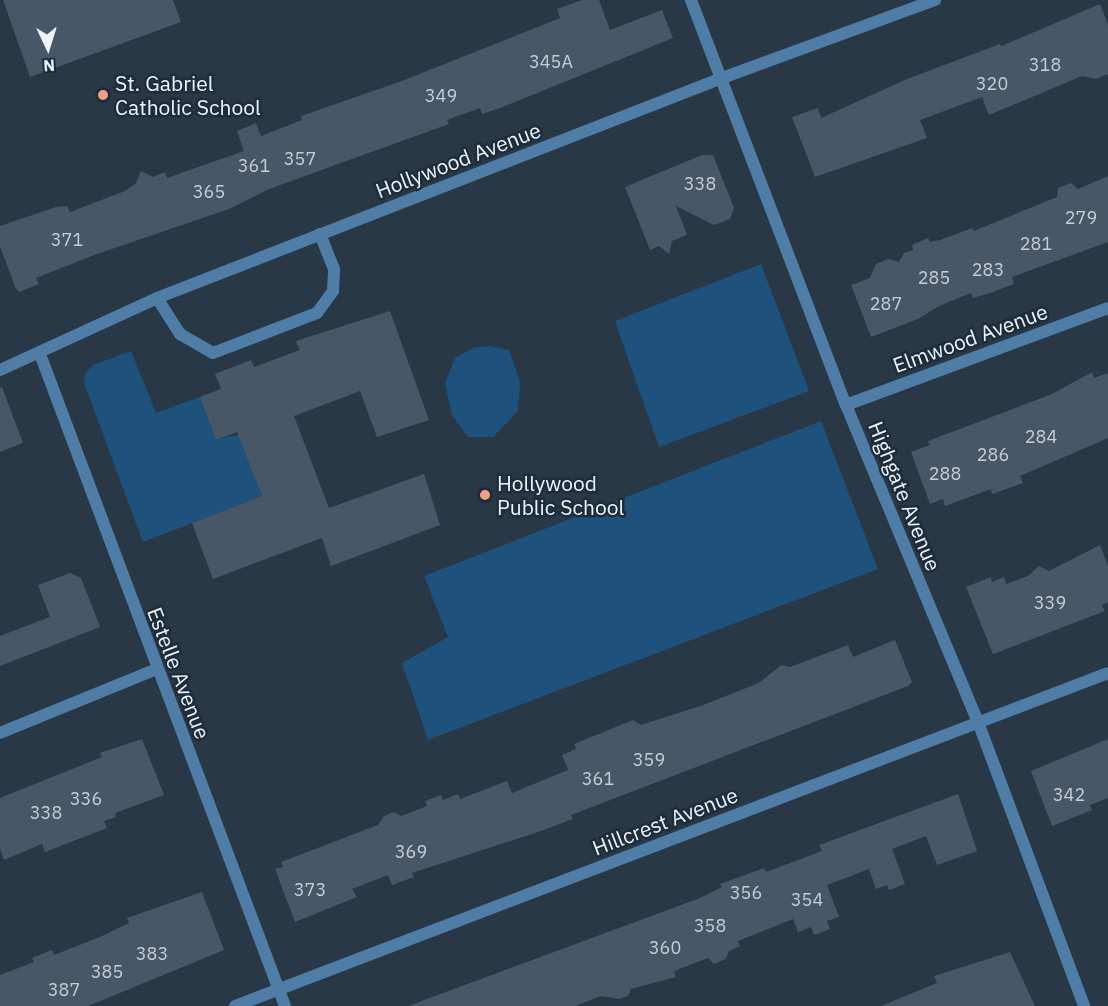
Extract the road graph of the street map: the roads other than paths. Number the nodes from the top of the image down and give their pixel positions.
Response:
1 (691, 0) edge
2 (935, 0) edge
3 (722, 78) junction
4 (320, 234) junction
5 (157, 298) junction
6 (1108, 308) edge
7 (40, 354) junction
8 (0, 370) edge
9 (846, 405) junction
10 (157, 669) junction
11 (1108, 673) edge
12 (978, 723) junction
13 (0, 733) edge
14 (279, 989) junction
15 (235, 1006) edge
16 (285, 1006) edge
17 (1084, 1006) edge

1 - 3 street, Highgate Avenue
2 - 3 street, Hollywood Avenue
3 - 4 street, Hollywood Avenue
3 - 9 street, Highgate Avenue
4 - 5 street, Hollywood Avenue
4 - 5 street
5 - 7 street, Hollywood Avenue
6 - 9 street, Elmwood Avenue
7 - 8 street, Hollywood Avenue
7 - 10 street, Estelle Avenue
9 - 12 street, Highgate Avenue
10 - 13 street
10 - 14 street, Estelle Avenue
11 - 12 street, Hillcrest Avenue
12 - 14 street, Hillcrest Avenue
12 - 17 street, Highgate Avenue
14 - 15 street, Hillcrest Avenue
14 - 16 street, Estelle Avenue

